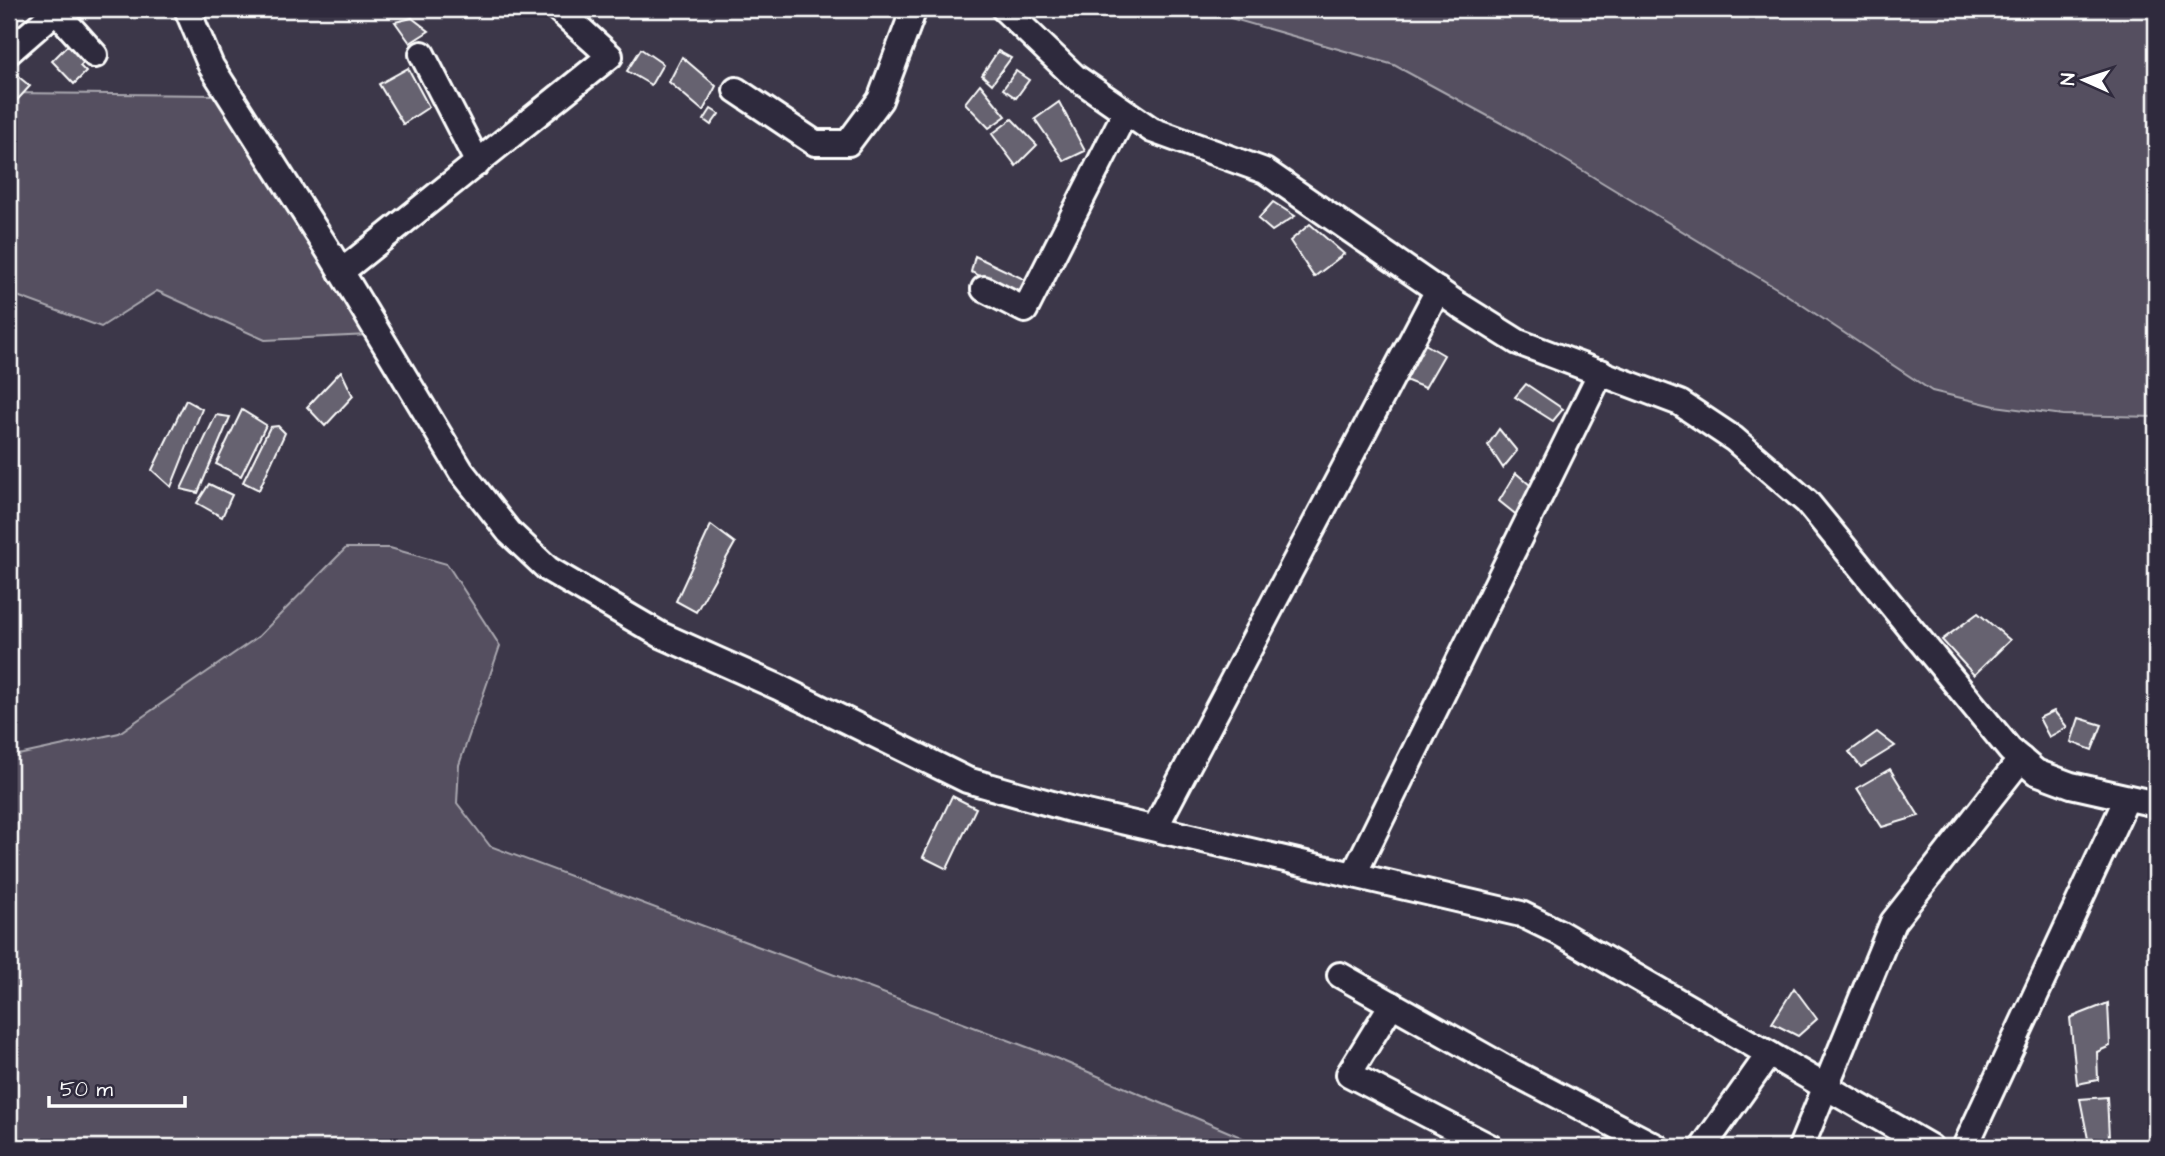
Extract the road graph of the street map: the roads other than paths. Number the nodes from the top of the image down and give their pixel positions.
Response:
1 (187, 9) edge
2 (558, 9) edge
3 (914, 9) edge
4 (1004, 9) edge
5 (55, 10) edge
6 (9, 52) edge
7 (422, 54) dead end
8 (95, 55) dead end
9 (736, 90) dead end
10 (1125, 113) junction
11 (478, 163) junction
12 (341, 272) junction
13 (984, 289) dead end
14 (1438, 290) junction
15 (1601, 372) junction
16 (2021, 759) junction
17 (2127, 798) junction
18 (2156, 804) edge
19 (1154, 828) junction
20 (1354, 874) junction
21 (1340, 975) dead end
22 (1392, 1004) junction
23 (1769, 1054) junction
24 (1825, 1087) junction
25 (1916, 1144) edge
26 (1490, 1147) edge
27 (1657, 1147) edge
28 (1703, 1147) edge
29 (1801, 1147) edge
30 (1965, 1147) edge

1 - 12 street
2 - 11 street
3 - 9 street
4 - 10 street
5 - 6 street
5 - 8 street
7 - 11 street
10 - 13 street
10 - 14 street
11 - 12 street
12 - 19 street
14 - 15 street
14 - 19 street
15 - 16 street
15 - 20 street
16 - 17 street
16 - 24 street
17 - 18 street
17 - 30 street
19 - 20 street
20 - 23 street
21 - 22 street
22 - 26 street
22 - 27 street
23 - 24 street
23 - 28 street
24 - 25 street
24 - 29 street

